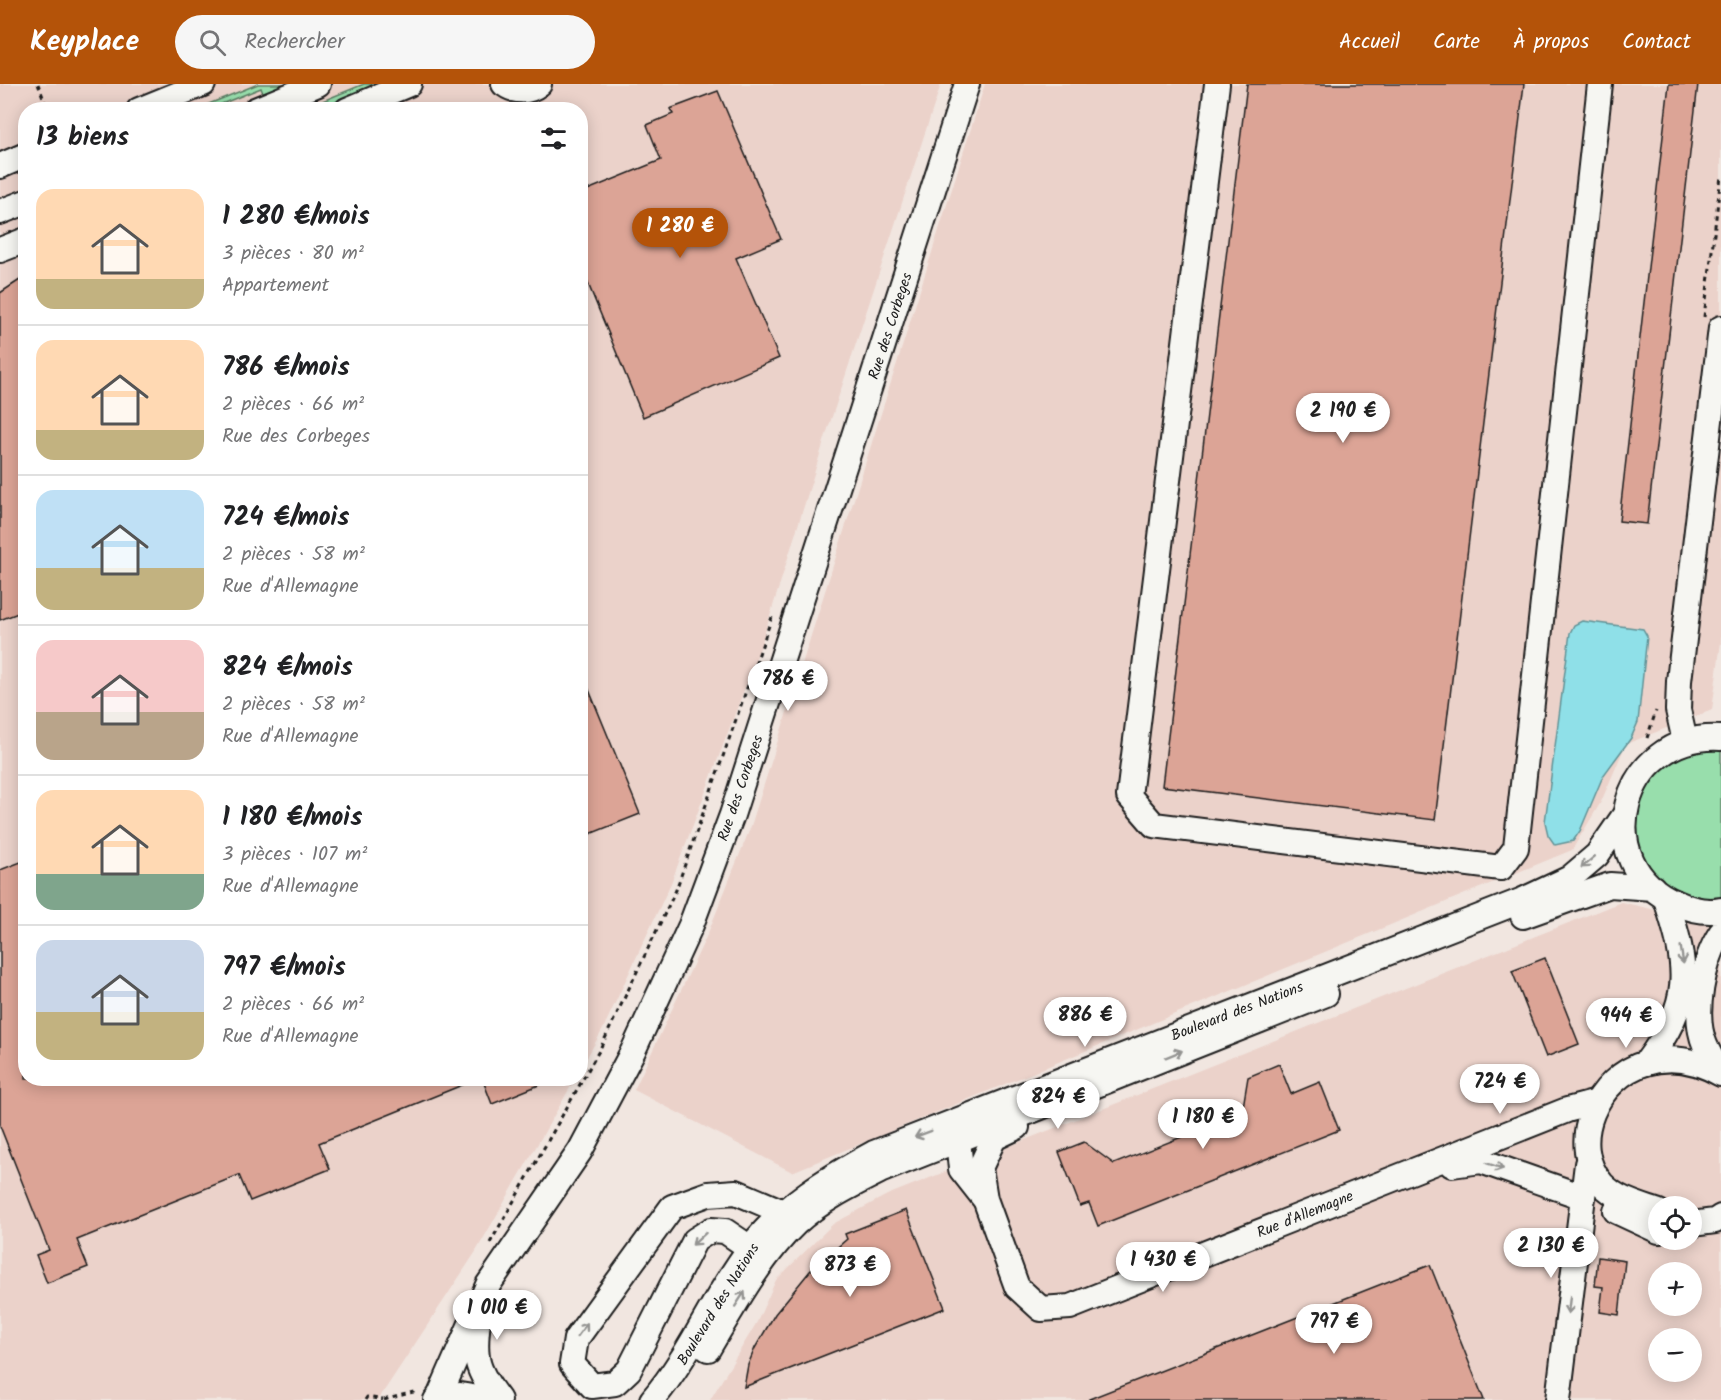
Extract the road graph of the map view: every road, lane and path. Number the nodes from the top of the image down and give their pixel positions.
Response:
1 (38, 84) edge
2 (203, 84) edge
3 (318, 84) edge
4 (409, 84) edge
5 (504, 84) edge
6 (538, 84) edge
7 (968, 84) edge
8 (1217, 84) edge
9 (1600, 84) edge
10 (45, 102) edge
11 (159, 102) edge
12 (274, 102) edge
13 (366, 102) edge
14 (18, 158) edge
15 (0, 166) edge
16 (1721, 176) edge
17 (18, 205) edge
18 (0, 212) edge
19 (18, 243) edge
20 (0, 250) edge
21 (1712, 328) edge
22 (775, 610) dead end
23 (1656, 710) dead end
24 (1721, 738) edge
25 (1685, 741) junction
26 (1644, 745) dead end
27 (1624, 816) junction
28 (1659, 894) junction
29 (1721, 910) edge
30 (1721, 933) edge
31 (1646, 1063) junction
32 (1098, 1065) junction
33 (1137, 1069) junction
34 (588, 1070) edge
35 (1721, 1074) edge
36 (579, 1086) edge
37 (1597, 1102) junction
38 (958, 1140) junction
39 (1587, 1164) junction
40 (1417, 1170) junction
41 (1583, 1197) junction
42 (985, 1199) junction
43 (1648, 1208) edge
44 (783, 1212) junction
45 (1648, 1226) edge
46 (489, 1245) dead end
47 (758, 1253) junction
48 (488, 1285) junction
49 (432, 1396) edge
50 (366, 1400) edge
51 (384, 1400) edge
52 (491, 1400) edge
53 (499, 1400) edge
54 (652, 1400) edge
55 (673, 1400) edge
56 (1558, 1400) edge

1 - 10 path
2 - 11 street
3 - 12 street
4 - 13 street
5 - 6 street
7 - 48 street, Rue des Corbeges
8 - 9 street
14 - 15 street
16 - 21 path
17 - 18 street
19 - 20 street
21 - 25 street
22 - 34 path
23 - 26 path
24 - 25 street
25 - 27 street
27 - 28 street
27 -> 32 street, Boulevard des Nations
28 - 29 street, Boulevard des Nations
28 -> 31 street
33 -> 28 street, Boulevard des Nations
30 - 35 street
31 - 35 street
31 - 37 street
32 - 38 street
32 -> 44 street, Boulevard des Nations
33 - 38 street, Boulevard des Nations
33 - 42 street, Rue d'Allemagne
36 - 46 path
37 - 39 street
37 - 40 street, Rue d'Allemagne
38 - 42 street, Rue d'Allemagne
38 - 47 street, Boulevard des Nations
39 - 41 street
39 - 43 street
39 - 45 street
40 -> 41 street, Rue d'Allemagne
40 - 42 street, Rue d'Allemagne
41 -> 56 street
44 - 47 street, Boulevard des Nations
47 -> 44 street
47 - 54 street, Boulevard des Nations
55 -> 47 street, Boulevard des Nations
48 - 49 street, Rue des Corbeges
48 - 53 street, Rue des Corbeges
49 - 51 path
49 - 52 street
50 - 51 path

